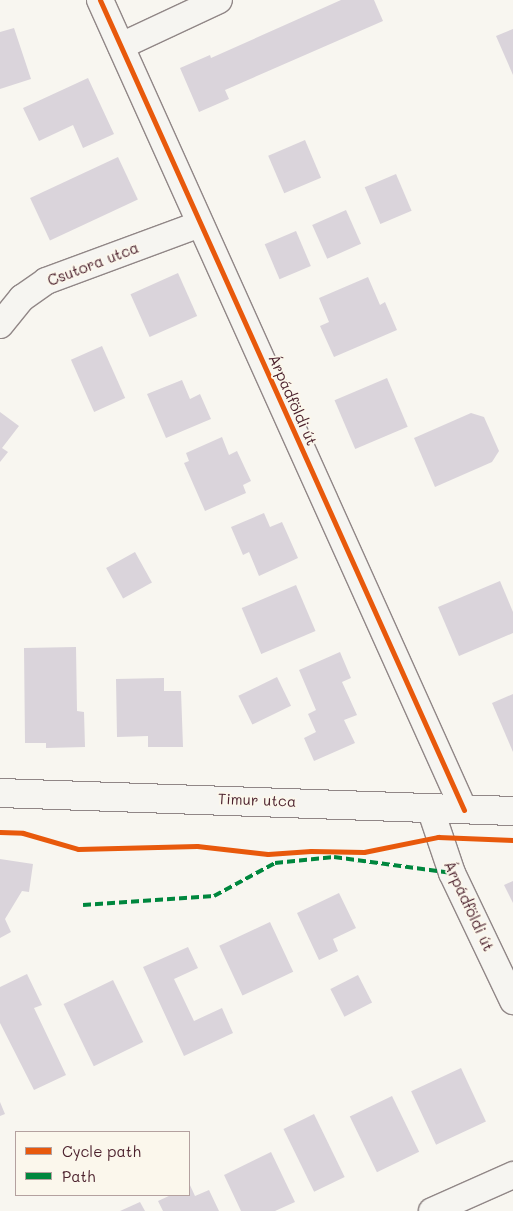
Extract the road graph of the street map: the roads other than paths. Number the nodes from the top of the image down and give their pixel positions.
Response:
1 (100, 0) edge
2 (219, 0) edge
3 (120, 46) junction
4 (200, 224) junction
5 (0, 325) edge
6 (0, 794) edge
7 (430, 808) junction
8 (464, 810) junction
9 (513, 811) edge
10 (513, 1001) edge
11 (513, 1175) edge
12 (432, 1211) edge

1 - 3 street, Árpádföldi út
2 - 3 street
3 - 4 street, Árpádföldi út
4 - 5 street, Csutora utca
4 - 8 street, Árpádföldi út
6 - 7 street, Timur utca
7 - 8 street, Timur utca
7 - 10 street, Árpádföldi út
8 - 9 street, Timur utca
11 - 12 street

